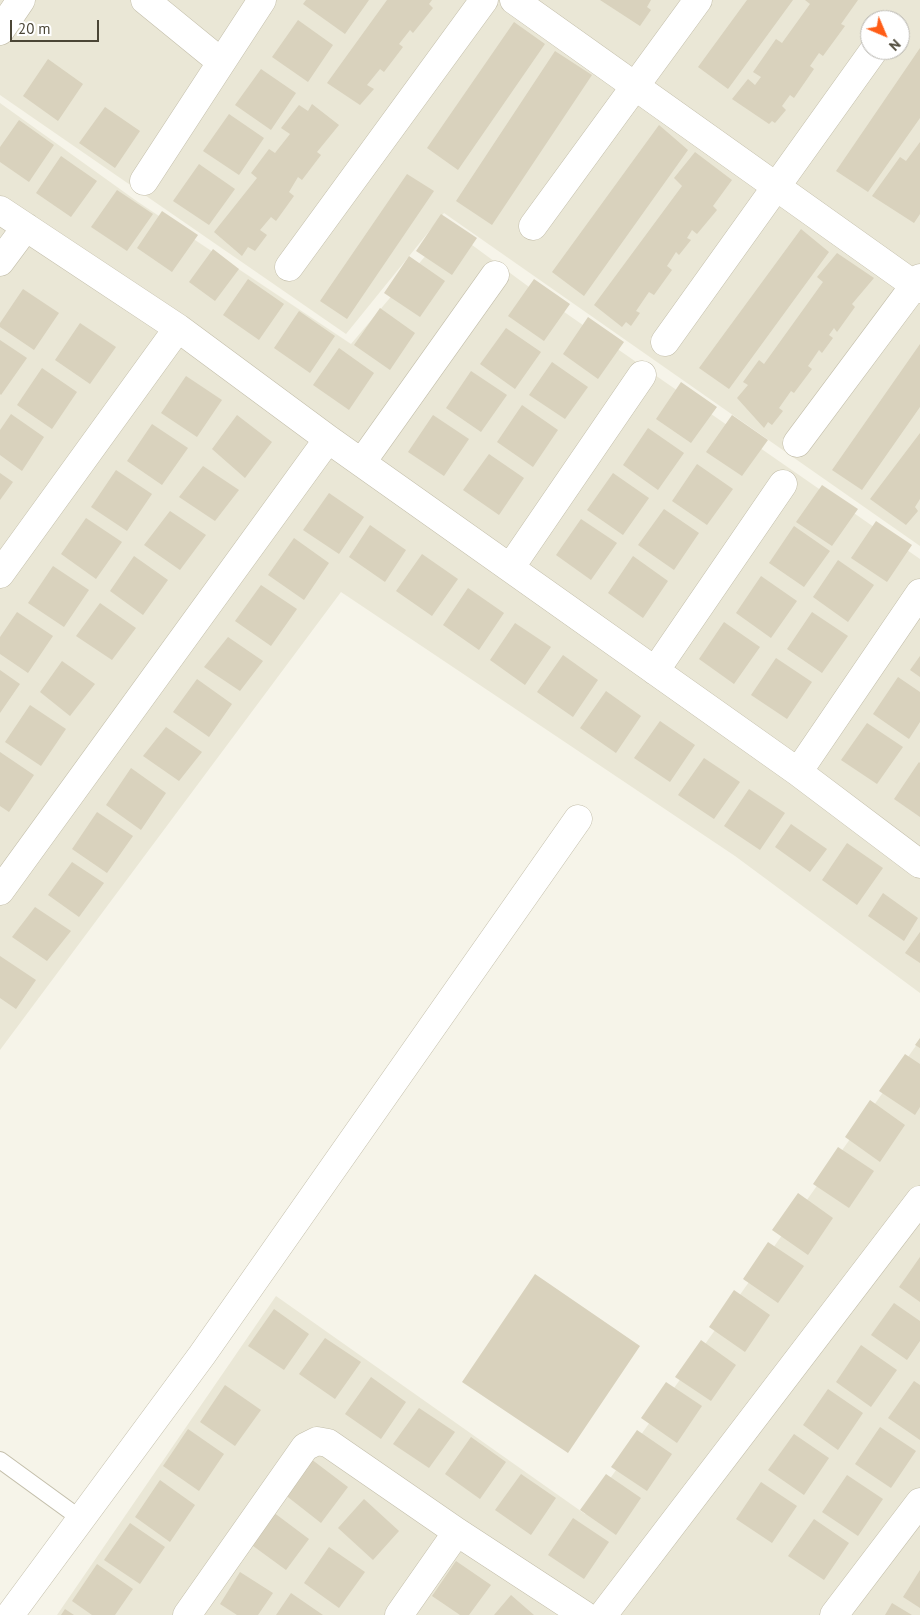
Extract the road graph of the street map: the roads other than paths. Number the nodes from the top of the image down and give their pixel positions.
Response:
1 (21, 0) edge
2 (145, 0) edge
3 (262, 0) edge
4 (484, 0) edge
5 (514, 0) edge
6 (698, 0) edge
7 (0, 31) edge
8 (867, 60) edge
9 (221, 62) junction
10 (635, 87) junction
11 (144, 181) dead end
12 (775, 186) junction
13 (0, 210) edge
14 (534, 226) dead end
15 (26, 227) junction
16 (0, 262) edge
17 (289, 268) dead end
18 (495, 275) dead end
19 (918, 284) edge
20 (178, 328) junction
21 (665, 342) dead end
22 (642, 375) dead end
23 (328, 439) junction
24 (797, 443) dead end
25 (362, 462) junction
26 (783, 484) dead end
27 (510, 568) junction
28 (0, 574) edge
29 (920, 593) edge
30 (654, 671) junction
31 (798, 772) junction
32 (578, 819) dead end
33 (920, 864) edge
34 (0, 891) edge
35 (920, 1200) edge
36 (0, 1460) edge
37 (920, 1502) edge
38 (81, 1519) junction
39 (456, 1532) junction
40 (10, 1615) edge
41 (187, 1615) edge
42 (399, 1615) edge
43 (584, 1615) edge
44 (603, 1615) edge
45 (834, 1615) edge

1 - 7 street
2 - 9 street
3 - 9 street
4 - 17 street
5 - 10 street
6 - 10 street
8 - 12 street
9 - 11 street
10 - 12 street
10 - 14 street
12 - 19 street
12 - 21 street
13 - 15 street
15 - 16 street
15 - 20 street
18 - 25 street
19 - 24 street
20 - 23 street
20 - 28 street
22 - 27 street
23 - 25 street
23 - 34 street
25 - 27 street
26 - 30 street
27 - 30 street
29 - 31 street
30 - 31 street
31 - 33 street
32 - 38 street
35 - 44 street
36 - 38 lane
37 - 45 street
38 - 40 street
39 - 41 street
39 - 42 street
39 - 43 street

